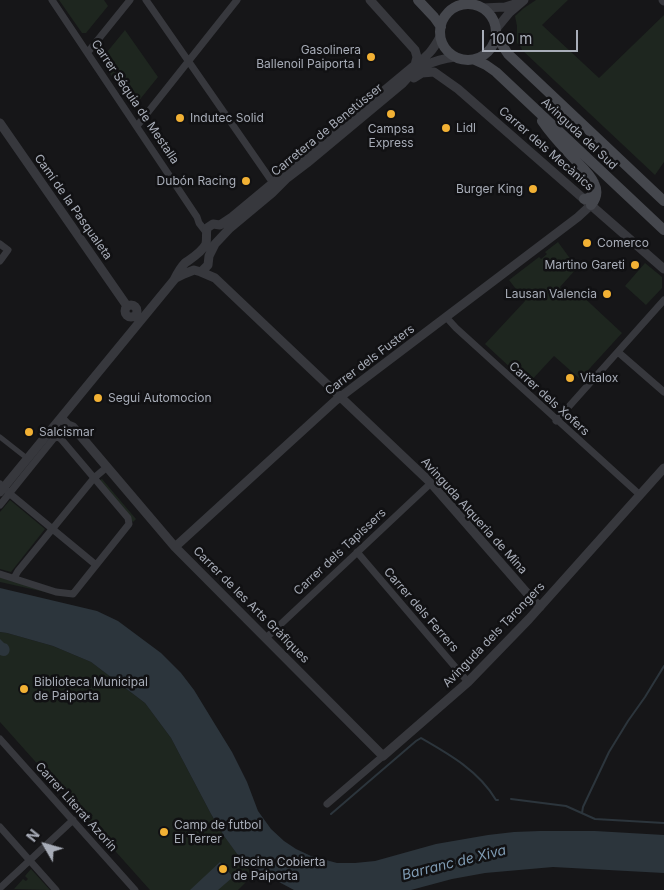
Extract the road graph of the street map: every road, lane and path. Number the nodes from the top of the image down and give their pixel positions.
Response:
1 (52, 0) edge
2 (130, 0) edge
3 (146, 0) edge
4 (237, 0) edge
5 (370, 0) edge
6 (418, 0) edge
7 (450, 0) edge
8 (522, 1) edge
9 (461, 5) junction
10 (483, 8) junction
11 (440, 32) junction
12 (496, 33) junction
13 (88, 52) junction
14 (455, 57) junction
15 (475, 60) junction
16 (188, 61) junction
17 (415, 65) junction
18 (403, 83) junction
19 (534, 108) junction
20 (0, 123) edge
21 (137, 126) junction
22 (272, 183) junction
23 (664, 201) edge
24 (587, 202) junction
25 (198, 218) junction
26 (217, 224) junction
27 (664, 230) edge
28 (206, 232) junction
29 (222, 235) junction
30 (0, 244) edge
31 (192, 260) junction
32 (0, 261) edge
33 (201, 269) junction
34 (664, 270) edge
35 (174, 280) junction
36 (664, 300) edge
37 (138, 317) junction
38 (446, 317) junction
39 (618, 352) junction
40 (664, 392) edge
41 (340, 397) junction
42 (63, 415) junction
43 (556, 421) junction
44 (0, 437) edge
45 (28, 459) junction
46 (107, 467) junction
47 (664, 468) edge
48 (94, 478) junction
49 (431, 483) junction
50 (3, 489) edge
51 (640, 495) junction
52 (0, 505) edge
53 (52, 529) junction
54 (175, 547) junction
55 (357, 552) junction
56 (96, 565) junction
57 (0, 574) edge
58 (14, 578) junction
59 (540, 607) junction
60 (266, 638) junction
61 (468, 682) junction
62 (0, 739) edge
63 (383, 756) junction
64 (327, 804) dead end
65 (73, 820) junction
66 (0, 827) edge
67 (30, 860) junction
68 (0, 888) edge
69 (56, 890) edge
70 (135, 890) edge

1 - 13 street, Carrer Séquia de Mestalla
2 - 13 street
3 - 16 street
4 - 16 street
5 - 17 street
6 - 11 main road
7 - 9 main road
8 - 10 street
8 - 12 street
9 - 10 main road
9 - 11 main road
10 - 12 main road
11 - 14 main road
11 - 17 street, Carretera de Benetússer
12 - 15 main road
12 - 23 main road, Avinguda del Sud
13 - 21 street, Carrer Séquia de Mestalla
14 - 15 main road
14 - 18 street, Carretera de Benetússer
15 - 19 main road, Avinguda del Sud
16 - 21 street
16 - 22 street
17 - 22 street, Carretera de Benetússer
18 - 24 street, Carrer dels Mecànics
18 - 29 street, Carretera de Benetússer
19 - 24 main road
19 - 27 main road, Avinguda del Sud
20 - 37 street, Camí de la Pasqualeta
21 - 25 street, Carrer Séquia de Mestalla
22 - 26 street, Carretera de Benetússer
24 - 34 street, Carrer dels Mecànics
24 - 38 street, Carrer dels Fusters
25 - 26 street
25 - 28 street, Carrer Séquia de Mestalla
26 - 28 street, Carretera de Benetússer
26 - 29 street
28 - 31 street, Carretera de Benetússer
29 - 33 street, Carretera de Benetússer
30 - 32 street
31 - 33 street
31 - 35 street, Carretera de Benetússer
33 - 35 street, Carretera de Benetússer
33 - 41 street, Avinguda Alqueria de Mina
35 - 37 street, Carretera de Benetússer
36 - 39 street
37 - 42 street, Carretera de Benetússer
38 - 41 street, Carrer dels Fusters
38 - 43 street, Carrer dels Xofers
39 - 40 street
39 - 43 street
41 - 49 street, Avinguda Alqueria de Mina
41 - 54 street, Carrer dels Fusters
42 - 45 street, Carretera de Benetússer
42 - 46 street, Carrer de les Arts Gràfiques
43 - 51 street, Carrer dels Xofers
44 - 45 street
45 - 50 street, Carretera de Benetússer
46 - 48 street
46 - 54 street, Carrer de les Arts Gràfiques
47 - 51 street, Avinguda dels Tarongers
48 - 50 street, Carretera de Benetússer
48 - 53 street
48 - 56 street
49 - 55 street, Carrer dels Tapissers
49 - 59 street, Avinguda Alqueria de Mina
50 - 52 street, Carretera de Benetússer
50 - 53 street
51 - 59 street, Avinguda dels Tarongers
53 - 56 street
53 - 58 street
54 - 60 street, Carrer de les Arts Gràfiques
55 - 60 street, Carrer dels Tapissers
55 - 61 street, Carrer dels Ferrers
56 - 58 street
57 - 58 street
59 - 61 street, Avinguda dels Tarongers
60 - 63 street, Carrer de les Arts Gràfiques
61 - 63 street, Avinguda dels Tarongers
62 - 65 street, Carrer Literat Azorín
63 - 64 street, Avinguda dels Tarongers
65 - 67 street
65 - 70 street, Carrer Literat Azorín
66 - 67 street
67 - 68 street
67 - 69 street

